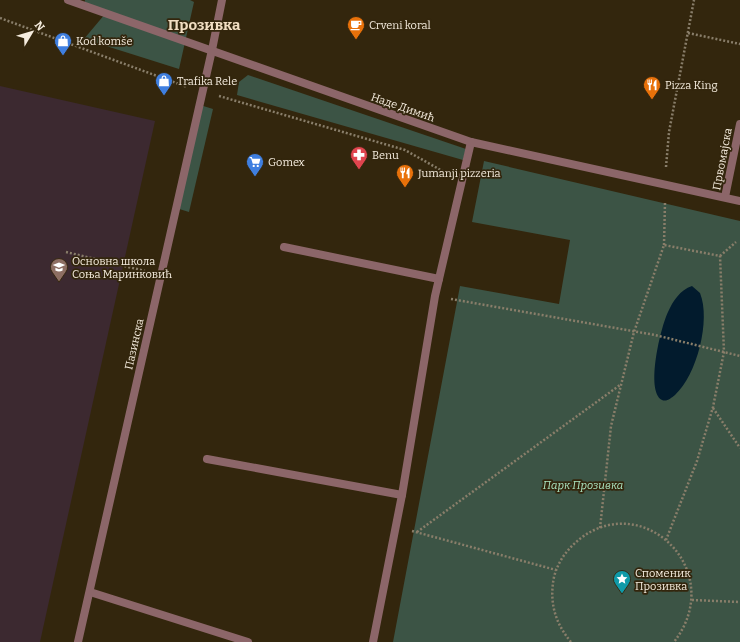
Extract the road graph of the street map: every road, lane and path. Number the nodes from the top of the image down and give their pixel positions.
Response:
1 (68, 0) edge
2 (222, 0) edge
3 (694, 0) edge
4 (84, 3) edge
5 (0, 18) edge
6 (688, 33) junction
7 (740, 44) edge
8 (212, 50) junction
9 (203, 91) junction
10 (740, 124) edge
11 (471, 142) junction
12 (462, 182) junction
13 (665, 185) junction
14 (725, 198) junction
15 (740, 201) edge
16 (736, 242) dead end
17 (664, 245) junction
18 (284, 247) dead end
19 (66, 252) dead end
20 (720, 256) junction
21 (161, 274) junction
22 (439, 279) junction
23 (435, 296) junction
24 (634, 332) junction
25 (724, 352) junction
26 (740, 356) edge
27 (621, 384) junction
28 (713, 407) junction
29 (740, 448) edge
30 (206, 459) dead end
31 (402, 495) junction
32 (397, 527) junction
33 (600, 528) junction
34 (417, 532) junction
35 (666, 540) junction
36 (556, 570) junction
37 (90, 592) junction
38 (692, 600) junction
39 (740, 602) edge
40 (78, 642) edge
41 (248, 642) edge
42 (373, 642) edge
43 (571, 642) edge
44 (674, 642) edge

1 - 4 street, Наде Димић
2 - 8 street, Пазинска
3 - 6 path
4 - 8 street, Наде Димић
5 - 9 path
6 - 7 path
6 - 13 path
8 - 9 street, Пазинска
8 - 11 street, Наде Димић
9 - 12 path
9 - 21 street, Пазинска
10 - 14 street, Првомајска
11 - 12 street
11 - 13 street, Наде Димић
12 - 22 street
13 - 14 street, Наде Димић
13 - 17 path
14 - 15 street, Наде Димић
16 - 20 path
17 - 20 path
17 - 24 path
18 - 22 street
19 - 21 path
20 - 25 path
21 - 37 street, Пазинска
22 - 23 street
23 - 24 path
23 - 31 street
24 - 25 path
24 - 27 path
25 - 26 path
25 - 28 path
27 - 33 path
27 - 34 path
28 - 29 path
28 - 35 path
30 - 31 street
31 - 32 street
32 - 34 path
32 - 42 street
33 - 35 path
33 - 36 path
34 - 36 path
35 - 38 path
36 - 43 path
37 - 40 street, Пазинска
37 - 41 street
38 - 39 path
38 - 44 path

